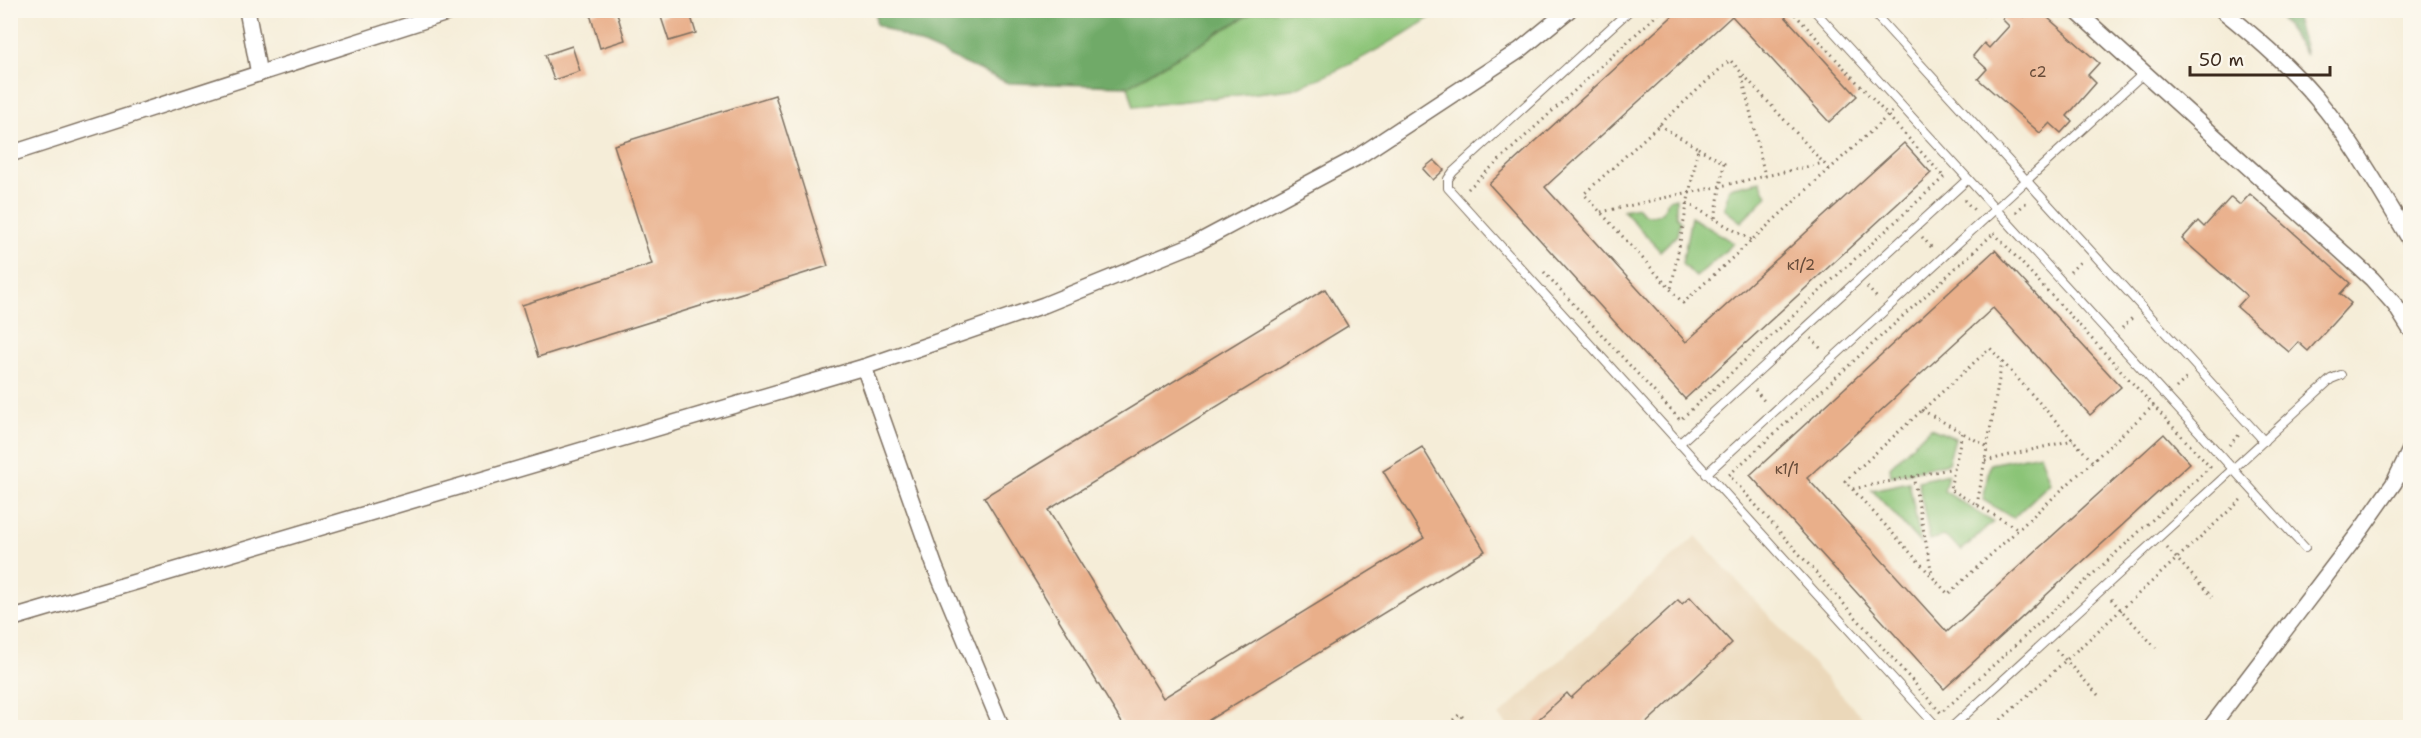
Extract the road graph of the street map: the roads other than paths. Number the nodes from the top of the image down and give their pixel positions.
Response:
1 (247, 10) edge
2 (456, 10) edge
3 (1569, 10) edge
4 (1630, 10) edge
5 (1814, 10) edge
6 (1871, 10) edge
7 (2075, 10) edge
8 (2222, 10) edge
9 (2145, 72) junction
10 (259, 74) junction
11 (10, 154) edge
12 (1968, 179) junction
13 (2026, 181) junction
14 (1995, 209) junction
15 (2410, 240) edge
16 (2410, 329) edge
17 (864, 367) junction
18 (2341, 375) dead end
19 (2264, 441) junction
20 (1679, 444) junction
21 (2410, 450) edge
22 (2233, 469) junction
23 (1706, 474) junction
24 (2304, 548) dead end
25 (10, 619) edge
26 (1002, 728) edge
27 (1938, 728) edge
28 (1951, 728) edge
29 (2210, 728) edge

1 - 10 street
2 - 10 street
3 - 17 street
4 - 20 lane
5 - 12 lane
6 - 13 lane
7 - 9 street
8 - 15 street
9 - 13 lane
9 - 16 street
10 - 11 street
12 - 14 lane
12 - 20 lane
13 - 14 lane
13 - 19 lane
14 - 22 lane
14 - 23 lane
17 - 25 street
17 - 26 street
18 - 19 lane
19 - 22 lane
20 - 23 lane
21 - 29 street
22 - 24 lane
22 - 28 lane
23 - 27 lane

